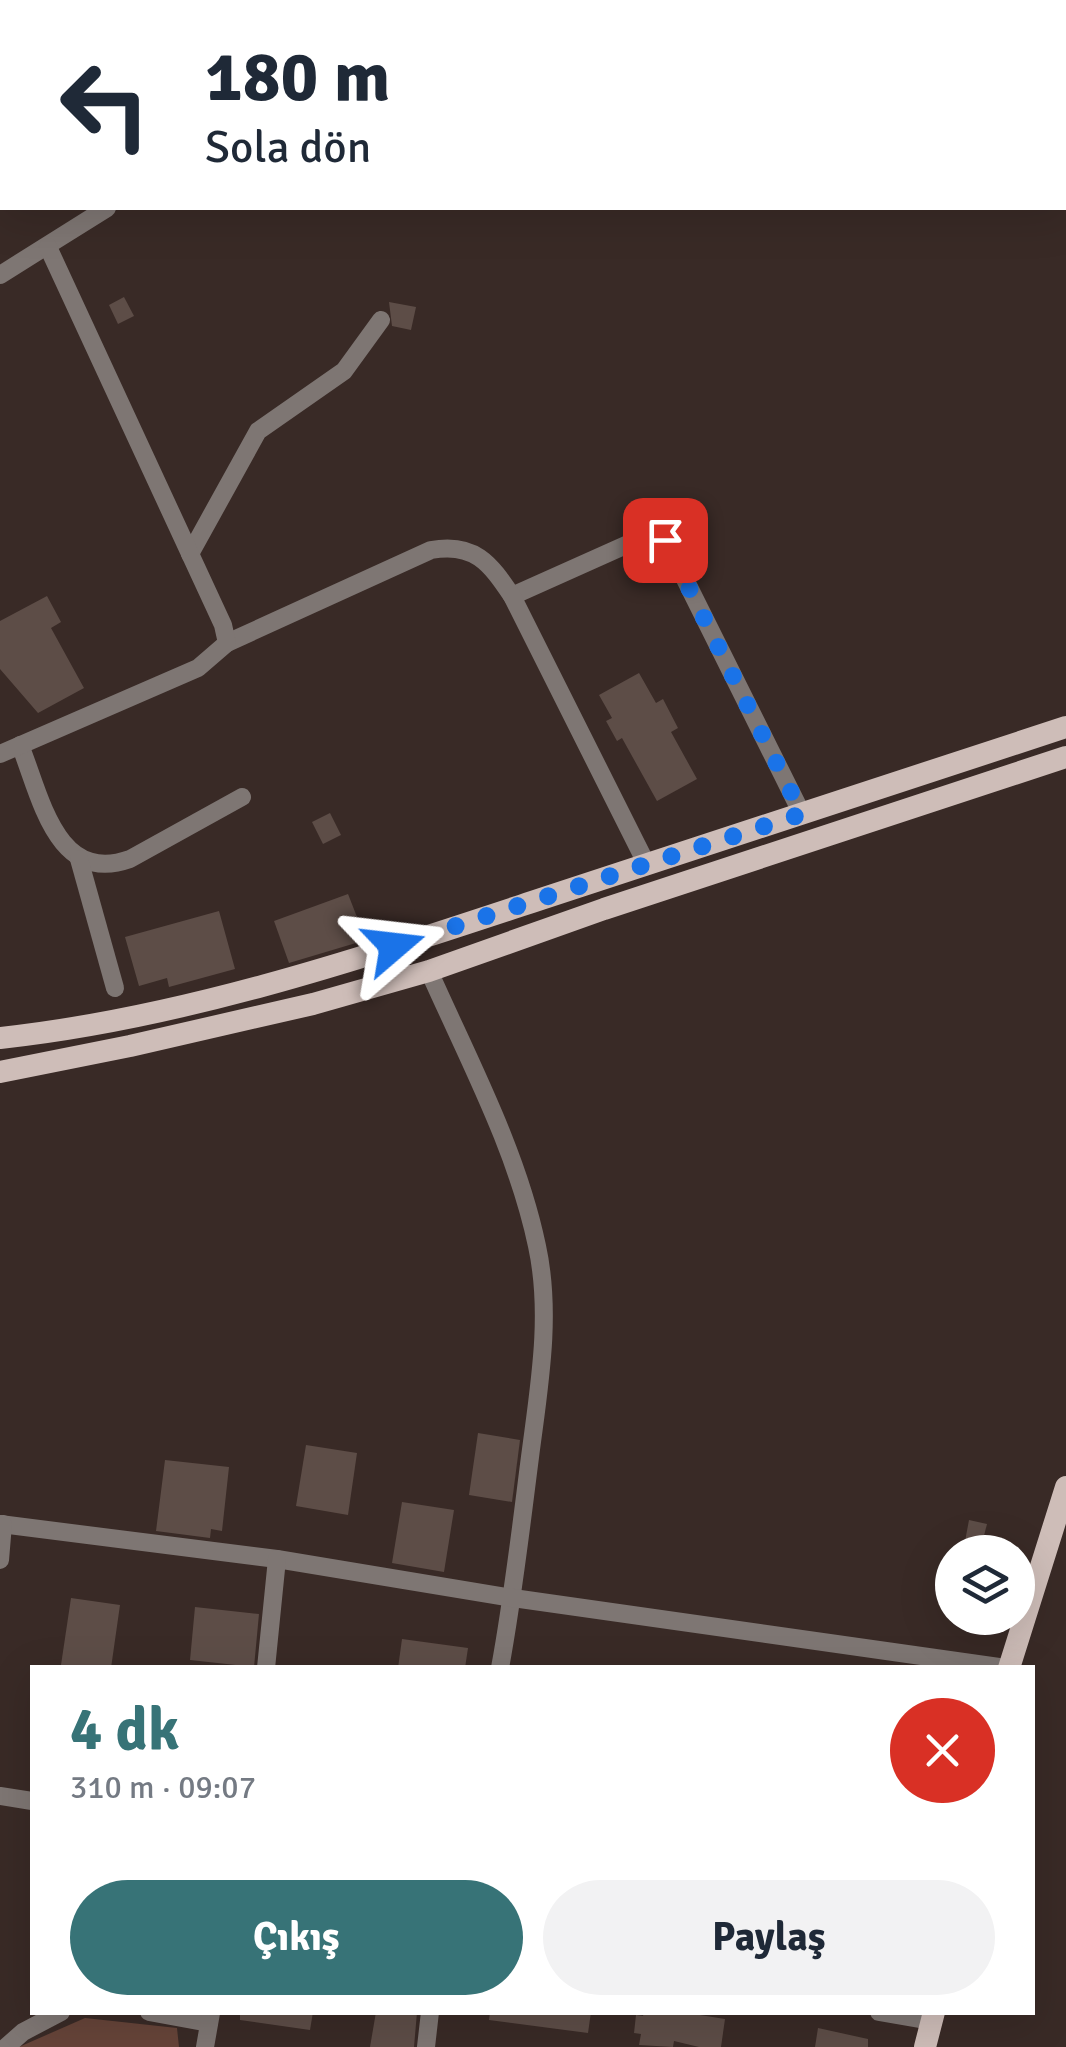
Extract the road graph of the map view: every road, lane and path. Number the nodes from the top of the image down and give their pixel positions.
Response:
1 (104, 210) edge
2 (48, 247) junction
3 (0, 275) edge
4 (381, 320) dead end
5 (190, 554) junction
6 (512, 596) junction
7 (226, 642) junction
8 (1066, 727) edge
9 (20, 745) junction
10 (0, 754) edge
11 (1066, 758) edge
12 (242, 797) dead end
13 (802, 814) junction
14 (78, 859) junction
15 (647, 865) junction
16 (428, 971) junction
17 (115, 988) dead end
18 (0, 1038) edge
19 (0, 1072) edge
20 (1066, 1487) edge
21 (1, 1524) edge
22 (278, 1558) junction
23 (0, 1560) edge
24 (512, 1598) junction
25 (266, 1665) edge
26 (501, 1665) edge
27 (987, 1665) edge
28 (1009, 1665) edge
29 (0, 1796) edge
30 (30, 1800) edge
31 (55, 2015) edge
32 (180, 2015) edge
33 (430, 2015) edge
34 (932, 2017) edge
35 (210, 2018) edge
36 (6, 2047) edge
37 (204, 2047) edge
38 (426, 2047) edge
39 (925, 2047) edge

1 - 2 street
2 - 3 street
2 - 5 street
4 - 5 street
5 - 7 street
6 - 7 street
6 - 13 street
6 - 15 street
7 - 9 street
8 - 13 main road
9 - 10 street
9 - 14 street
11 - 16 main road
12 - 14 street
13 - 15 main road
14 - 17 street
15 - 18 main road
16 - 19 main road
16 - 24 street
20 - 28 main road
21 - 22 street
21 - 23 street
22 - 24 street
22 - 25 street
24 - 26 street
24 - 27 street
29 - 30 street
31 - 36 street
32 - 35 street
33 - 38 street
34 - 39 main road
35 - 37 street

